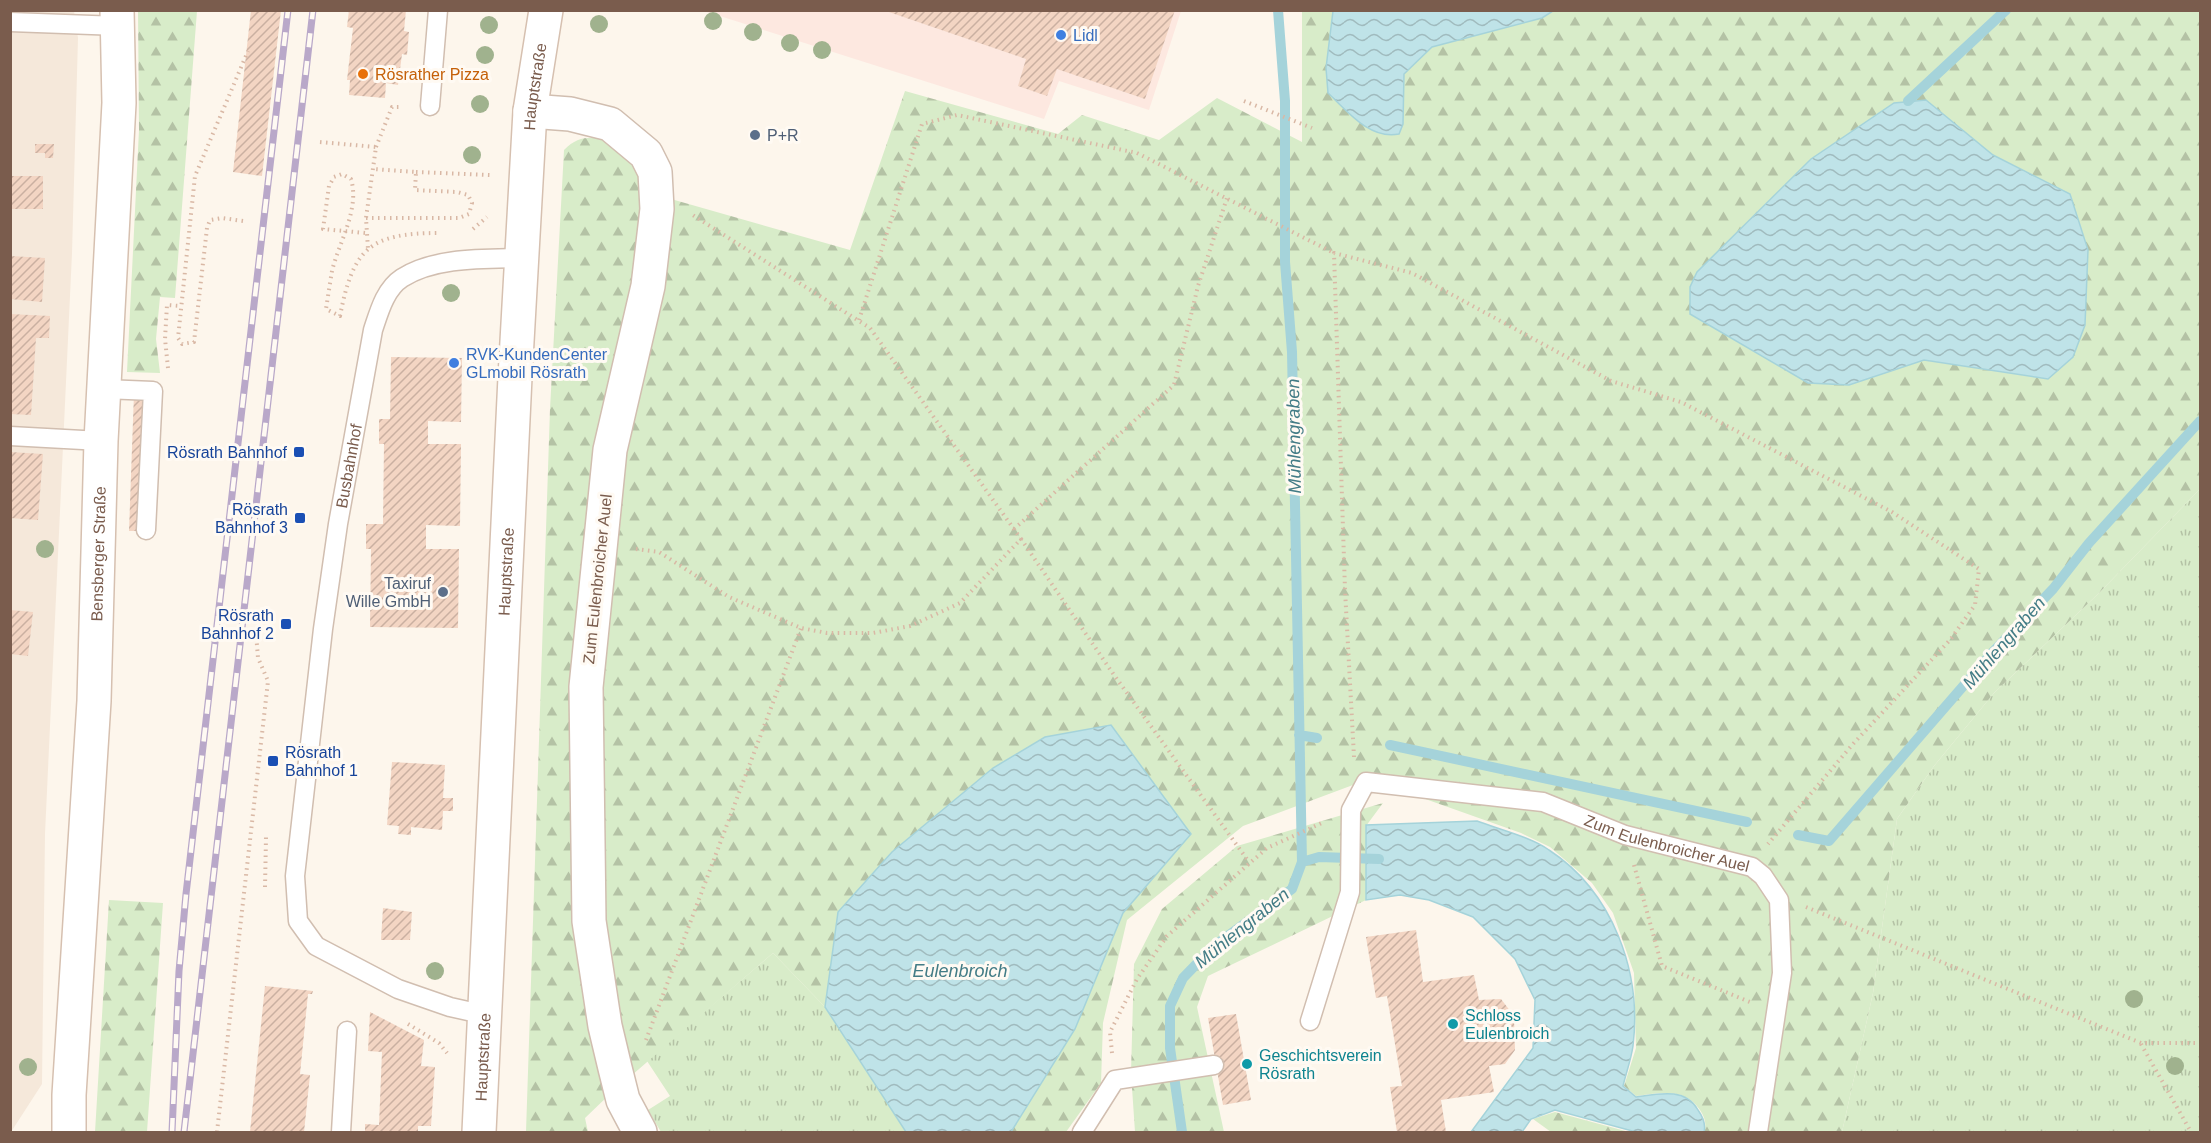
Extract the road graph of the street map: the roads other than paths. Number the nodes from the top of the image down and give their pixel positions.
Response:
1 (438, 10) edge
2 (546, 10) edge
3 (118, 18) edge
4 (10, 22) edge
5 (430, 106) road end
6 (530, 111) junction
7 (522, 258) junction
8 (104, 389) junction
9 (10, 436) edge
10 (101, 441) junction
11 (146, 530) dead end
12 (486, 1015) junction
13 (1310, 1021) dead end
14 (347, 1031) dead end
15 (1214, 1065) dead end
16 (69, 1095) junction
17 (60, 1132) edge
18 (69, 1132) edge
19 (341, 1132) edge
20 (479, 1132) edge
21 (640, 1132) edge
22 (1082, 1132) edge
23 (1758, 1132) edge

1 - 5 lane
2 - 6 main road, Hauptstraße
3 - 4 lane
3 - 8 main road, Bensberger Straße
6 - 7 main road, Hauptstraße
6 - 21 main road, Zum Eulenbroicher Auel
7 - 12 main road, Hauptstraße
7 - 12 lane, Busbahnhof
8 - 10 main road, Bensberger Straße
8 - 11 lane
9 - 10 lane
10 - 16 main road, Bensberger Straße
12 - 20 main road, Hauptstraße
13 - 23 lane, Zum Eulenbroicher Auel
14 - 19 lane
15 - 22 lane
16 - 17 main road, Bensberger Straße
16 - 18 main road, Bensberger Straße

